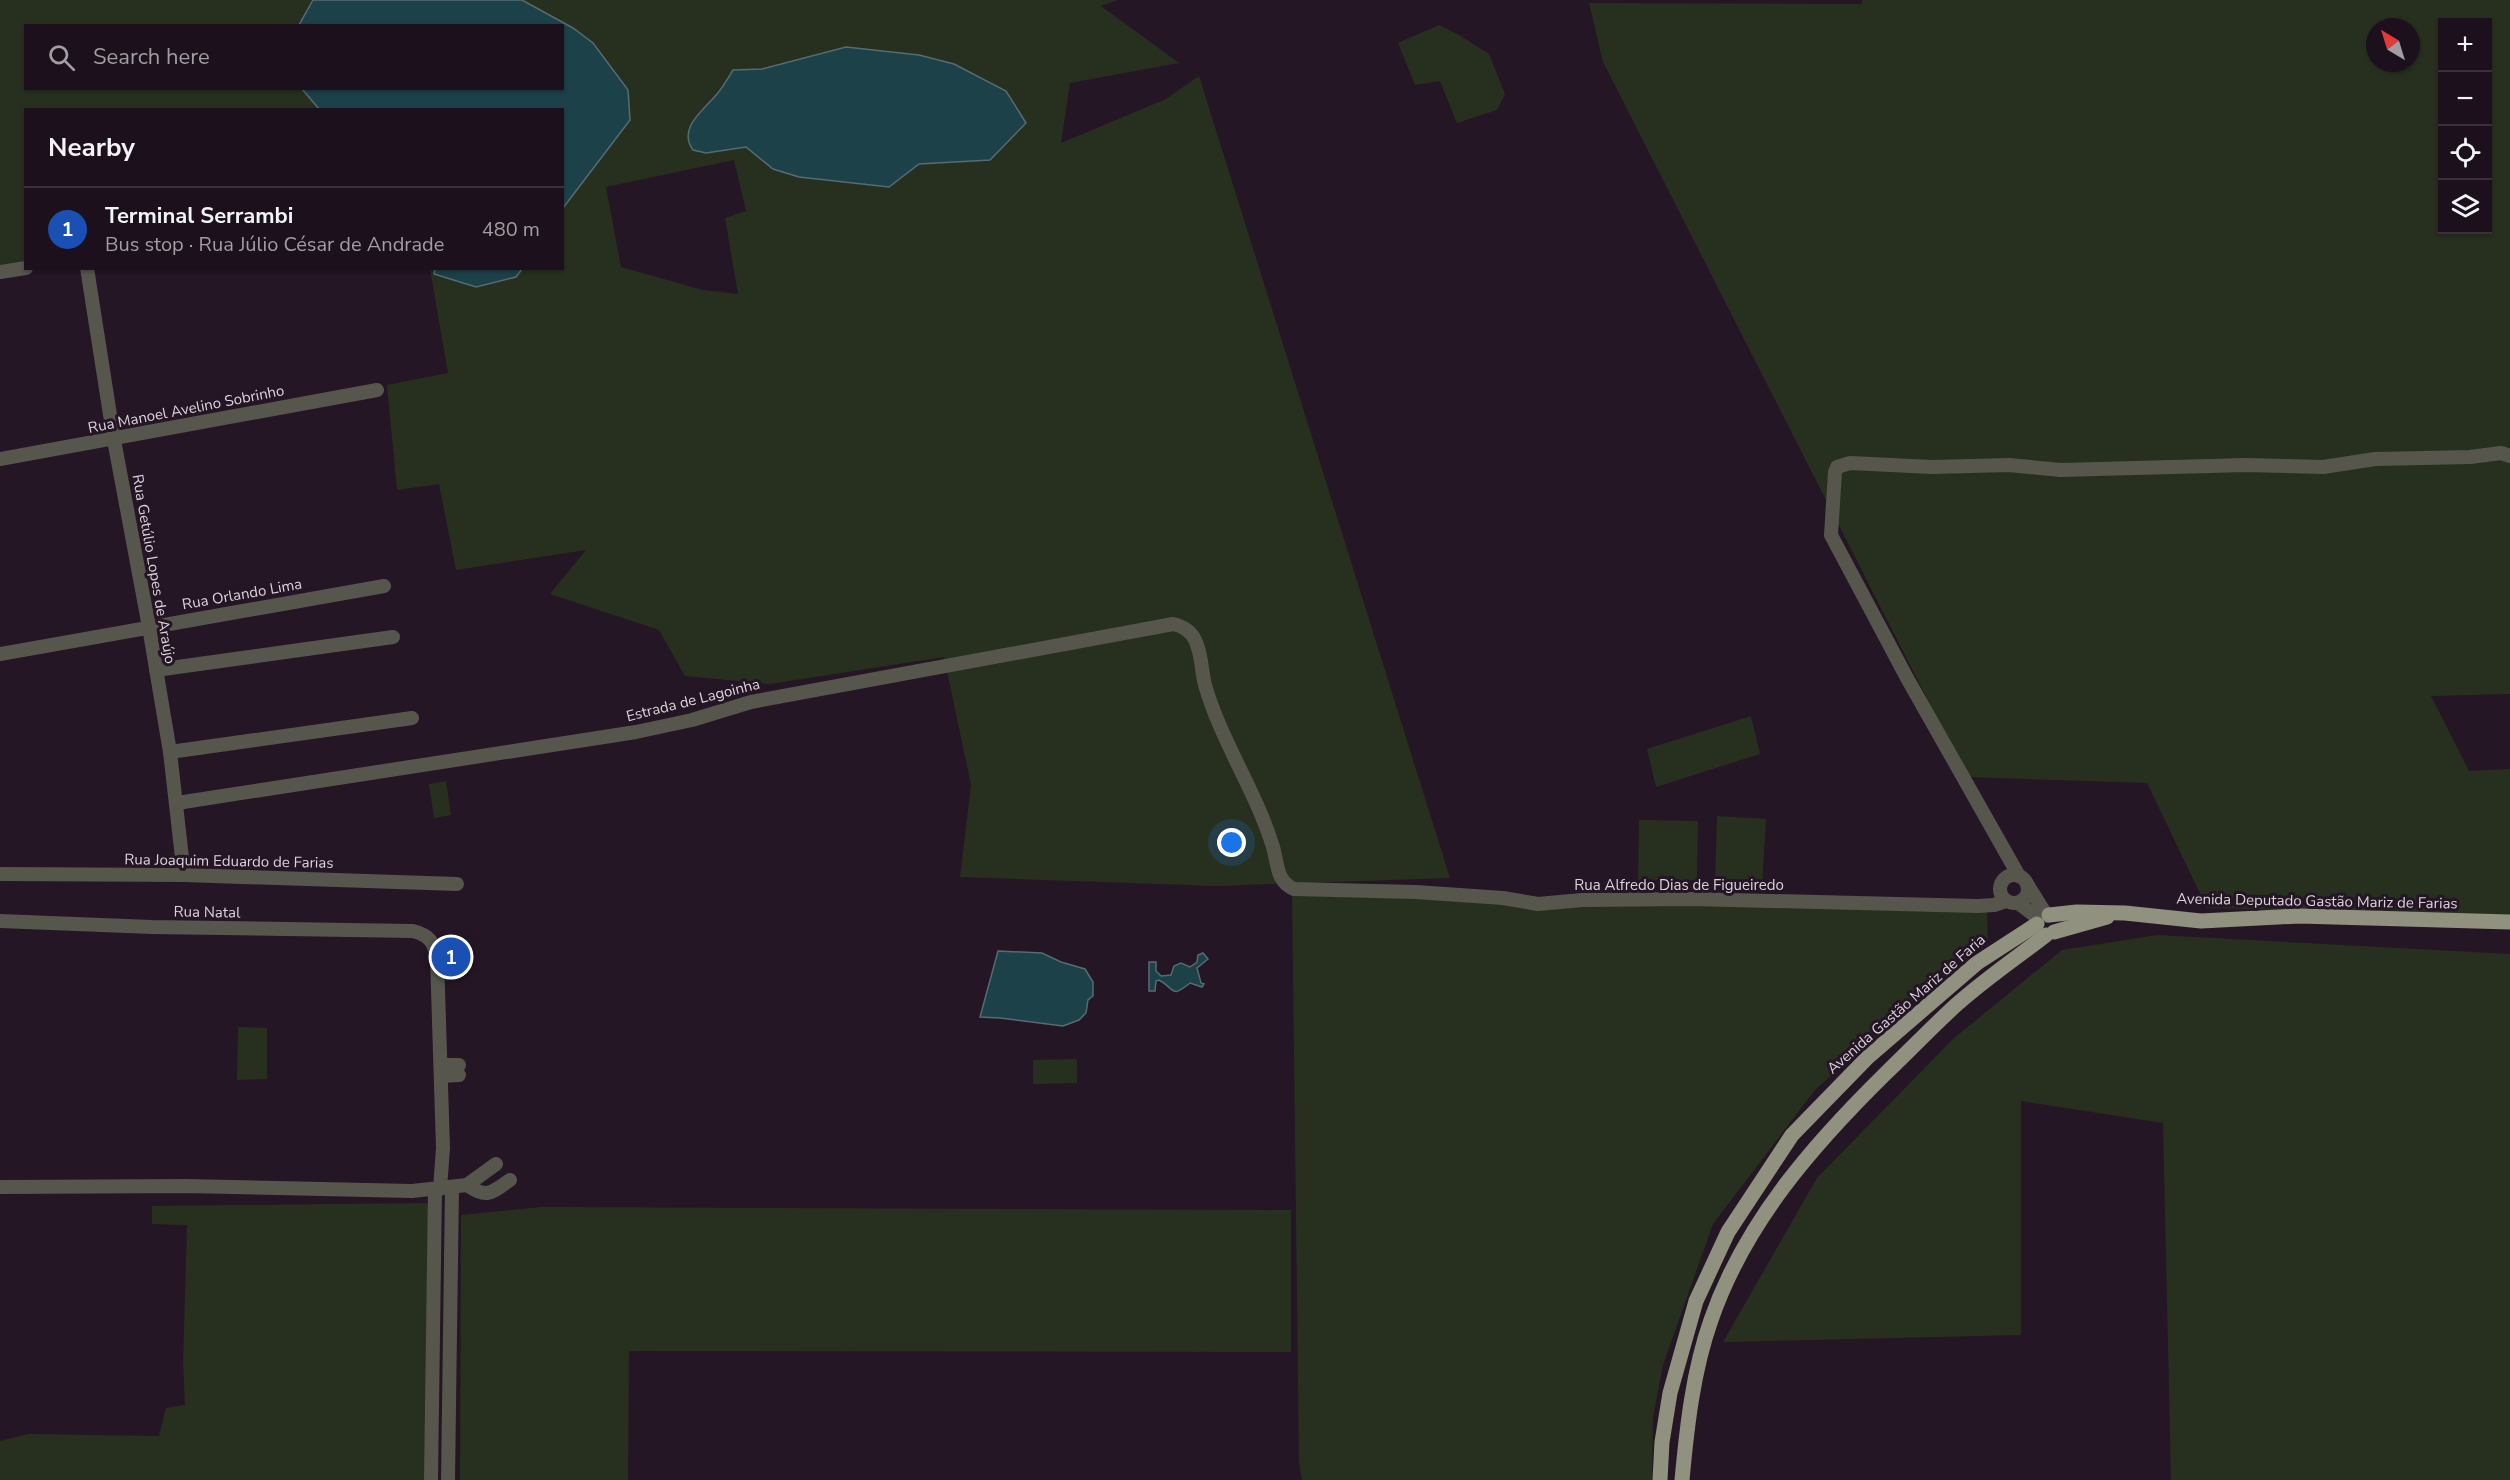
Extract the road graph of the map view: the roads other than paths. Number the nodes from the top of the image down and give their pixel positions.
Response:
1 (24, 268) edge
2 (87, 270) edge
3 (0, 272) edge
4 (377, 390) dead end
5 (114, 440) junction
6 (2510, 456) edge
7 (0, 459) edge
8 (384, 586) dead end
9 (150, 627) junction
10 (393, 637) dead end
11 (1199, 653) joint
12 (0, 654) edge
13 (156, 670) junction
14 (412, 718) dead end
15 (170, 752) junction
16 (177, 803) junction
17 (0, 874) edge
18 (184, 875) junction
19 (2023, 880) junction
20 (457, 884) dead end
21 (2012, 902) junction
22 (0, 921) edge
23 (2510, 922) edge
24 (2045, 924) junction
25 (441, 1070) junction
26 (459, 1070) dead end
27 (496, 1164) dead end
28 (510, 1180) dead end
29 (467, 1185) junction
30 (0, 1187) edge
31 (442, 1188) junction
32 (1667, 1413) junction
33 (1689, 1418) junction
34 (1664, 1434) junction
35 (1686, 1436) junction
36 (431, 1480) edge
37 (448, 1480) edge
38 (1660, 1480) edge
39 (1682, 1480) edge

1 - 3 street
2 - 5 street, Rua Getúlio Lopes de Araújo
4 - 5 street, Rua Manoel Avelino Sobrinho
5 - 7 street, Rua Manoel Avelino Sobrinho
5 - 9 street, Rua Getúlio Lopes de Araújo
6 - 19 street
8 - 9 street, Rua Orlando Lima
9 - 12 street, Rua Orlando Lima
9 - 13 street, Rua Getúlio Lopes de Araújo
10 - 13 street
11 - 16 street, Estrada de Lagoinha
11 - 21 street, Rua Alfredo Dias de Figueiredo
13 - 15 street, Rua Getúlio Lopes de Araújo
14 - 15 street
15 - 16 street, Rua Getúlio Lopes de Araújo
16 - 18 street, Rua Getúlio Lopes de Araújo
17 - 18 street, Rua Joaquim Eduardo de Farias
18 - 20 street, Rua Joaquim Eduardo de Farias
19 - 21 street
19 - 21 street
19 - 24 street
21 - 24 street
22 - 25 street, Rua Natal
23 - 24 main road, Avenida Deputado Gastão Mariz de Farias
24 - 32 main road, Avenida Gastão Mariz de Faria
24 - 33 main road
25 - 26 street
25 - 31 street
27 - 29 street
28 - 29 street
29 - 31 street
30 - 31 street
31 - 36 street
31 - 37 street
32 - 33 main road
32 - 34 main road, Avenida Gastão Mariz de Faria
33 - 35 main road
34 - 35 main road
34 - 38 main road, Avenida Gastão Mariz de Faria
35 - 39 main road

